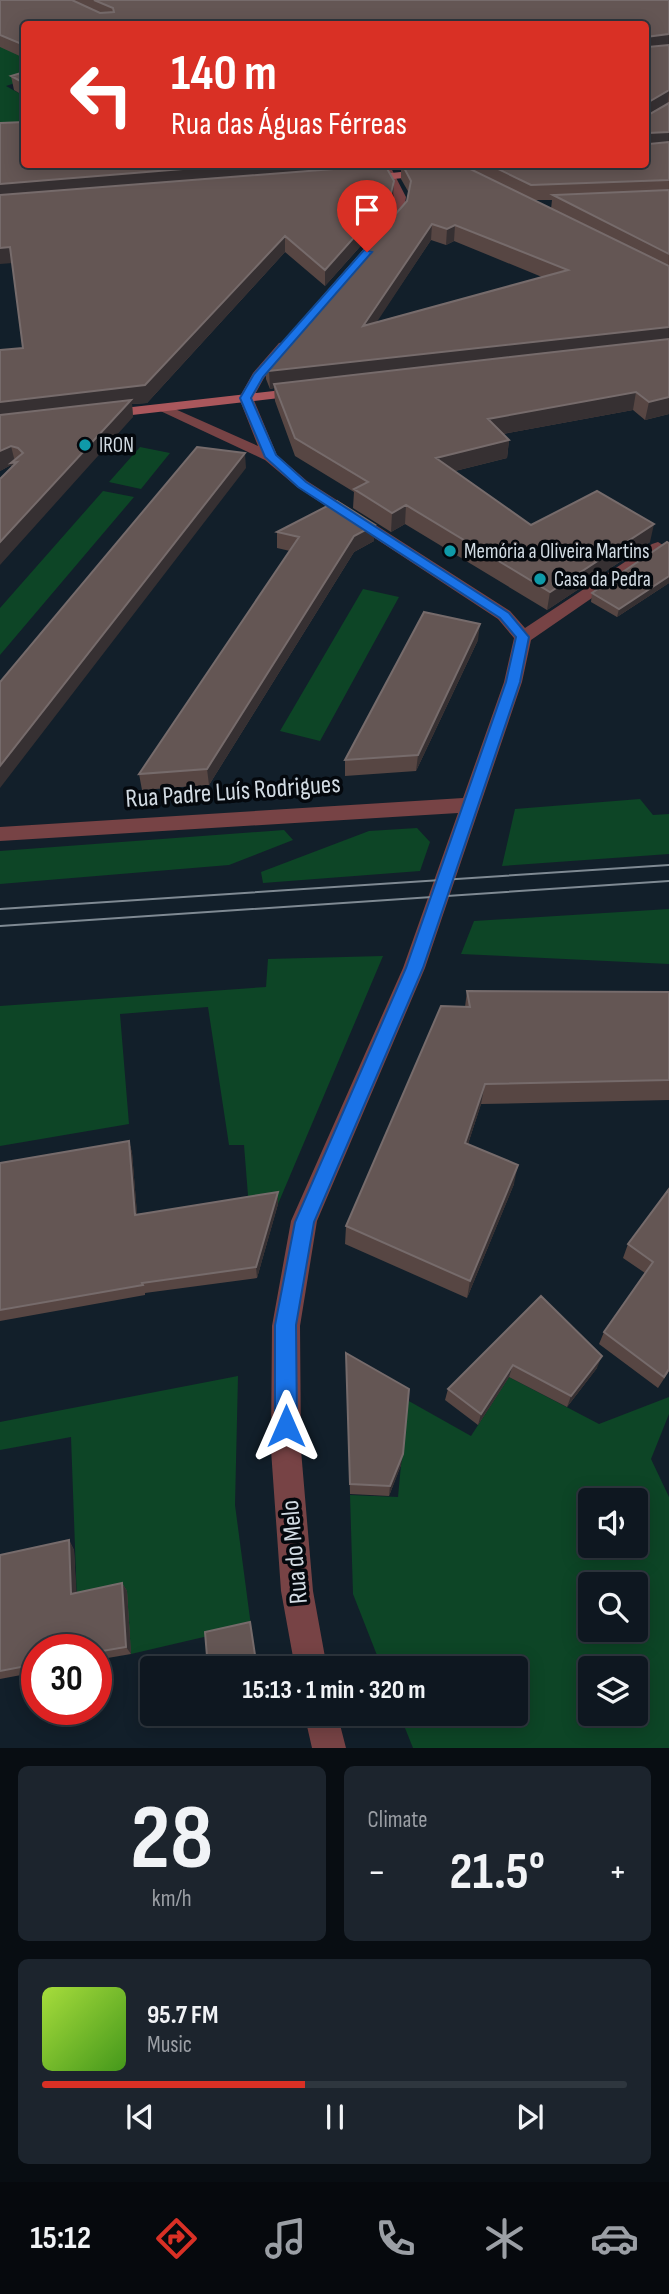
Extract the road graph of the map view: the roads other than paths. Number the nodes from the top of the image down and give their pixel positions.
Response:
1 (446, 168) edge
2 (472, 168) edge
3 (386, 169) edge
4 (450, 170) junction
5 (349, 180) edge
6 (472, 180) edge
7 (376, 242) edge
8 (294, 334) edge
9 (314, 390) edge
10 (246, 398) junction
11 (161, 408) junction
12 (94, 415) edge
13 (271, 457) junction
14 (658, 547) edge
15 (523, 637) junction
16 (469, 804) junction
17 (0, 834) edge
18 (309, 1656) edge
19 (323, 1726) edge
20 (329, 1748) edge

1 - 4 street
2 - 4 main road
3 - 4 main road
3 - 5 main road
3 - 7 street
4 - 6 street
8 - 10 street
9 - 10 main road
10 - 11 main road
10 - 13 street
11 - 12 main road
11 - 13 street
13 - 15 street
14 - 15 street
15 - 16 street, Rua do Melo
16 - 17 street, Rua Padre Luís Rodrigues
16 - 18 street, Rua do Melo
19 - 20 street

